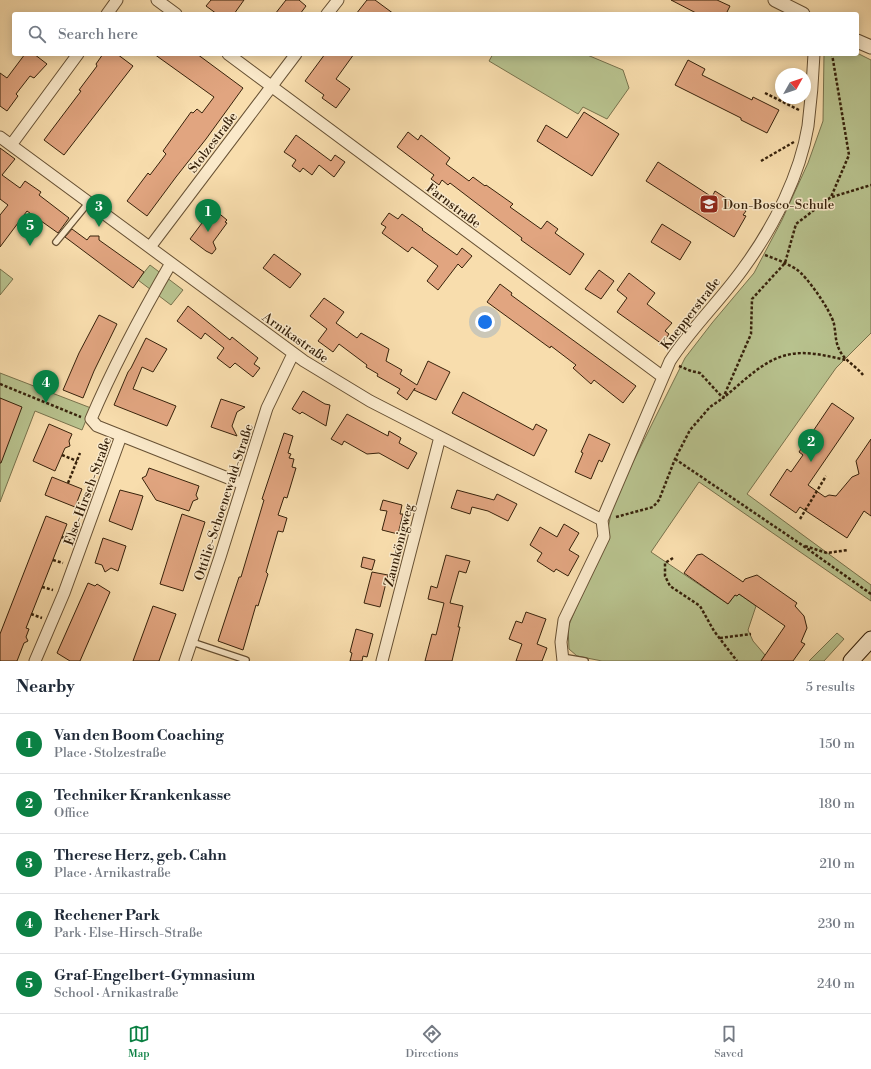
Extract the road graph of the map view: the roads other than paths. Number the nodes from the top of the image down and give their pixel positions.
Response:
1 (117, 0) edge
2 (157, 0) edge
3 (338, 0) edge
4 (775, 0) edge
5 (108, 12) edge
6 (173, 12) edge
7 (329, 12) edge
8 (800, 12) edge
9 (859, 42) edge
10 (871, 47) edge
11 (77, 56) edge
12 (231, 56) edge
13 (294, 56) edge
14 (814, 56) edge
15 (271, 87) junction
16 (0, 137) edge
17 (11, 145) junction
18 (89, 202) junction
19 (56, 242) dead end
20 (150, 247) junction
21 (171, 263) junction
22 (293, 354) junction
23 (663, 377) junction
24 (122, 436) junction
25 (440, 437) junction
26 (243, 484) junction
27 (602, 520) junction
28 (871, 639) edge
29 (192, 642) junction
30 (562, 659) edge
31 (246, 660) edge
32 (35, 661) edge
33 (185, 661) edge
34 (382, 661) edge
35 (585, 661) edge
36 (851, 661) edge

1 - 5 street
2 - 6 street
3 - 7 street
4 - 8 street
9 - 10 street
11 - 17 street
12 - 15 street, Farnstraße
13 - 15 street, Stolzestraße
14 - 23 street, Knepperstraße
15 - 20 street, Stolzestraße
15 - 23 street, Farnstraße
16 - 17 street, Arnikastraße
17 - 18 street, Arnikastraße
18 - 19 lane
18 - 20 street, Arnikastraße
20 - 21 street, Arnikastraße
21 - 22 street, Arnikastraße
21 - 24 street, Else-Hirsch-Straße
22 - 25 street, Arnikastraße
22 - 26 street, Ottilie-Schoenewald-Straße
23 - 27 street, Knepperstraße
24 - 26 street
24 - 32 street, Else-Hirsch-Straße
25 - 27 street, Arnikastraße
25 - 34 street, Zaunkönigweg
26 - 29 street, Ottilie-Schoenewald-Straße
27 - 30 street, Knepperstraße
28 - 36 main road
29 - 31 lane
29 - 33 street, Ottilie-Schoenewald-Straße
30 - 35 lane, Knepperstraße

